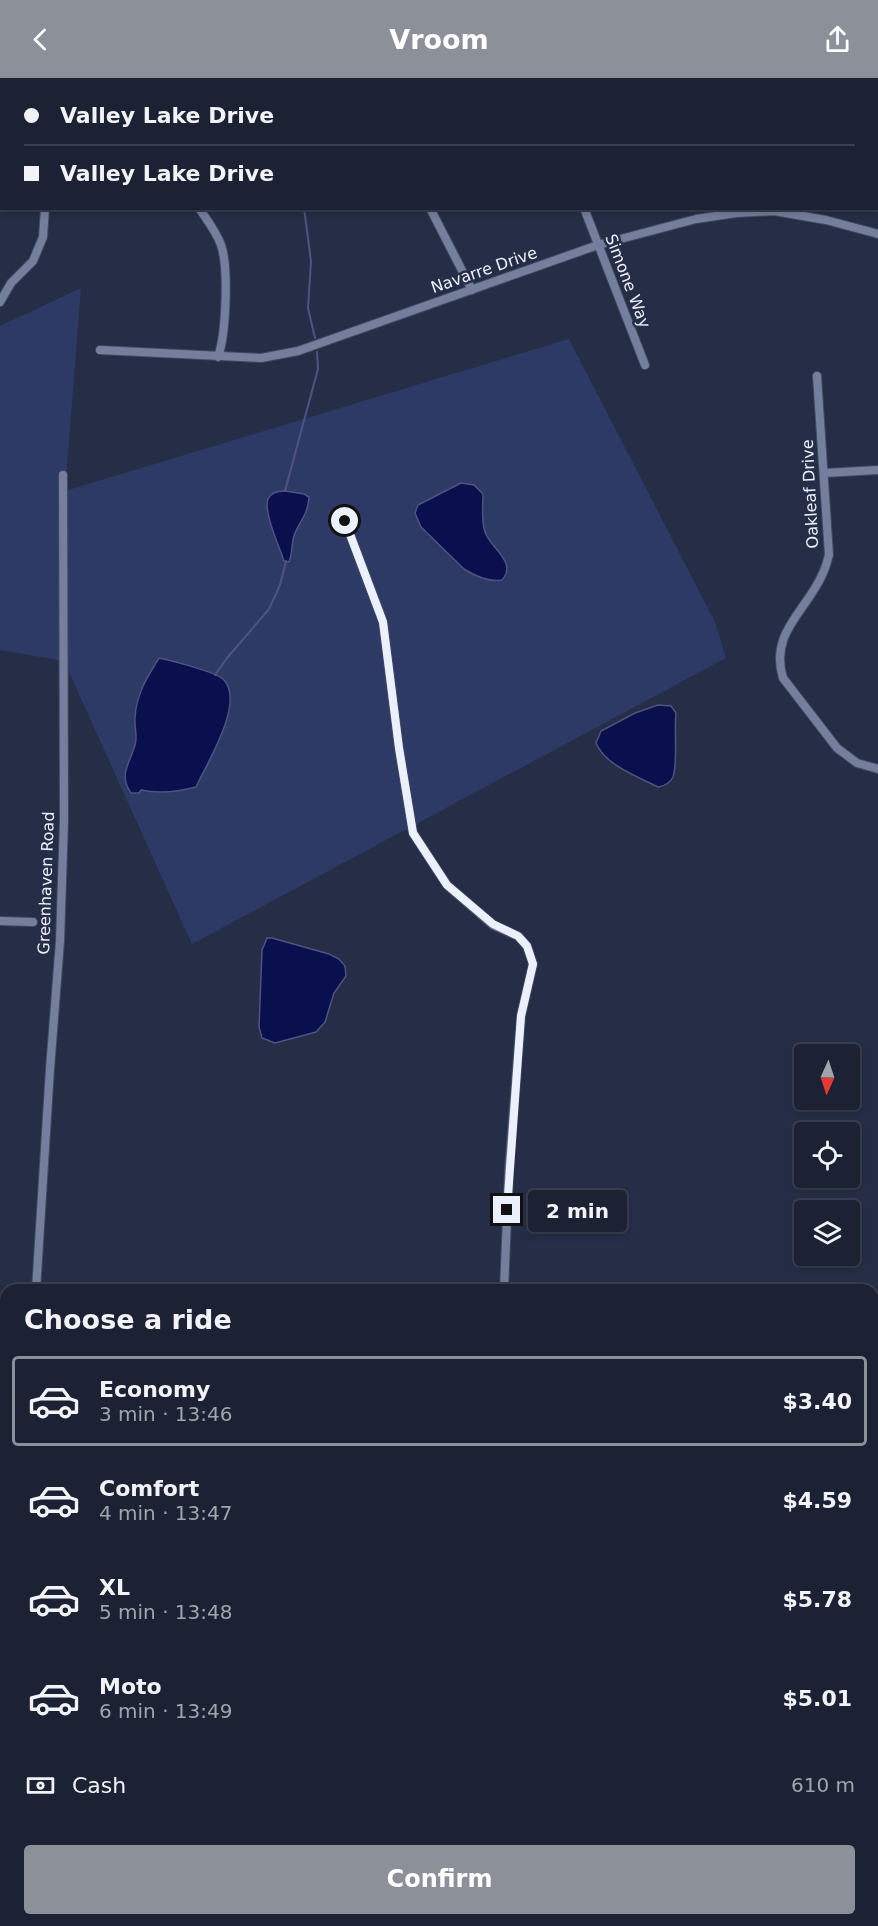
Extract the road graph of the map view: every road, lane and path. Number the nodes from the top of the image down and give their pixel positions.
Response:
1 (45, 210) edge
2 (200, 210) edge
3 (431, 210) edge
4 (585, 210) edge
5 (878, 234) edge
6 (598, 245) junction
7 (472, 290) junction
8 (0, 302) edge
9 (100, 350) dead end
10 (218, 357) junction
11 (645, 364) dead end
12 (817, 376) dead end
13 (878, 470) edge
14 (825, 473) junction
15 (63, 475) dead end
16 (345, 521) dead end
17 (878, 769) edge
18 (0, 921) edge
19 (33, 922) dead end
20 (36, 1284) edge
21 (504, 1284) edge

1 - 8 street
2 - 10 street
3 - 7 street
4 - 6 street, Simone Way
5 - 6 street, Navarre Drive
6 - 7 street, Navarre Drive
6 - 11 street, Simone Way
7 - 10 street, Navarre Drive
9 - 10 street, Navarre Drive
12 - 14 street, Oakleaf Drive
13 - 14 street
14 - 17 street, Oakleaf Drive
15 - 20 street, Greenhaven Road
16 - 21 street
18 - 19 street

